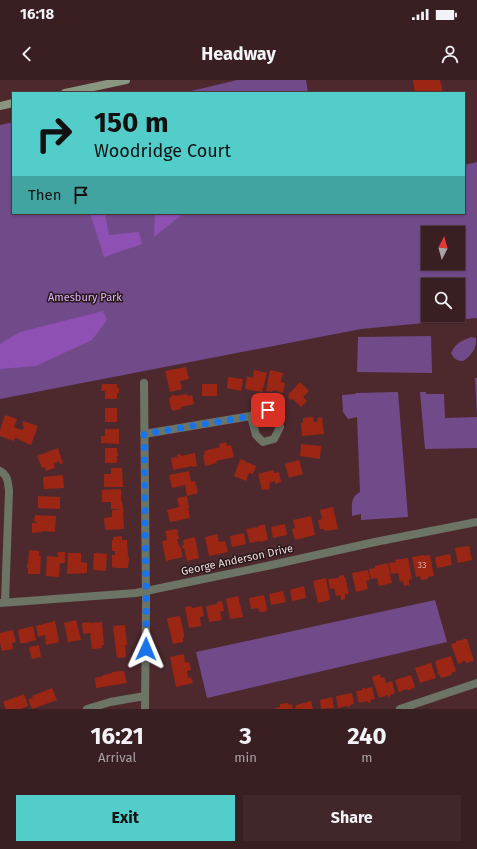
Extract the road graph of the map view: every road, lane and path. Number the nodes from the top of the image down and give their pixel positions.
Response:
1 (126, 80) edge
2 (70, 92) edge
3 (12, 103) edge
4 (0, 106) edge
5 (144, 383) dead end
6 (252, 416) dead end
7 (144, 434) junction
8 (0, 471) edge
9 (477, 522) edge
10 (146, 591) junction
11 (2, 602) edge
12 (477, 683) edge
13 (146, 696) junction
14 (405, 708) edge
15 (87, 709) edge
16 (145, 709) edge

1 - 2 main road
3 - 4 main road
5 - 7 street
6 - 7 street
7 - 10 street
8 - 11 street
9 - 10 street, George Anderson Drive
10 - 11 street, George Anderson Drive
10 - 13 street
12 - 14 street
13 - 15 street
13 - 16 street

